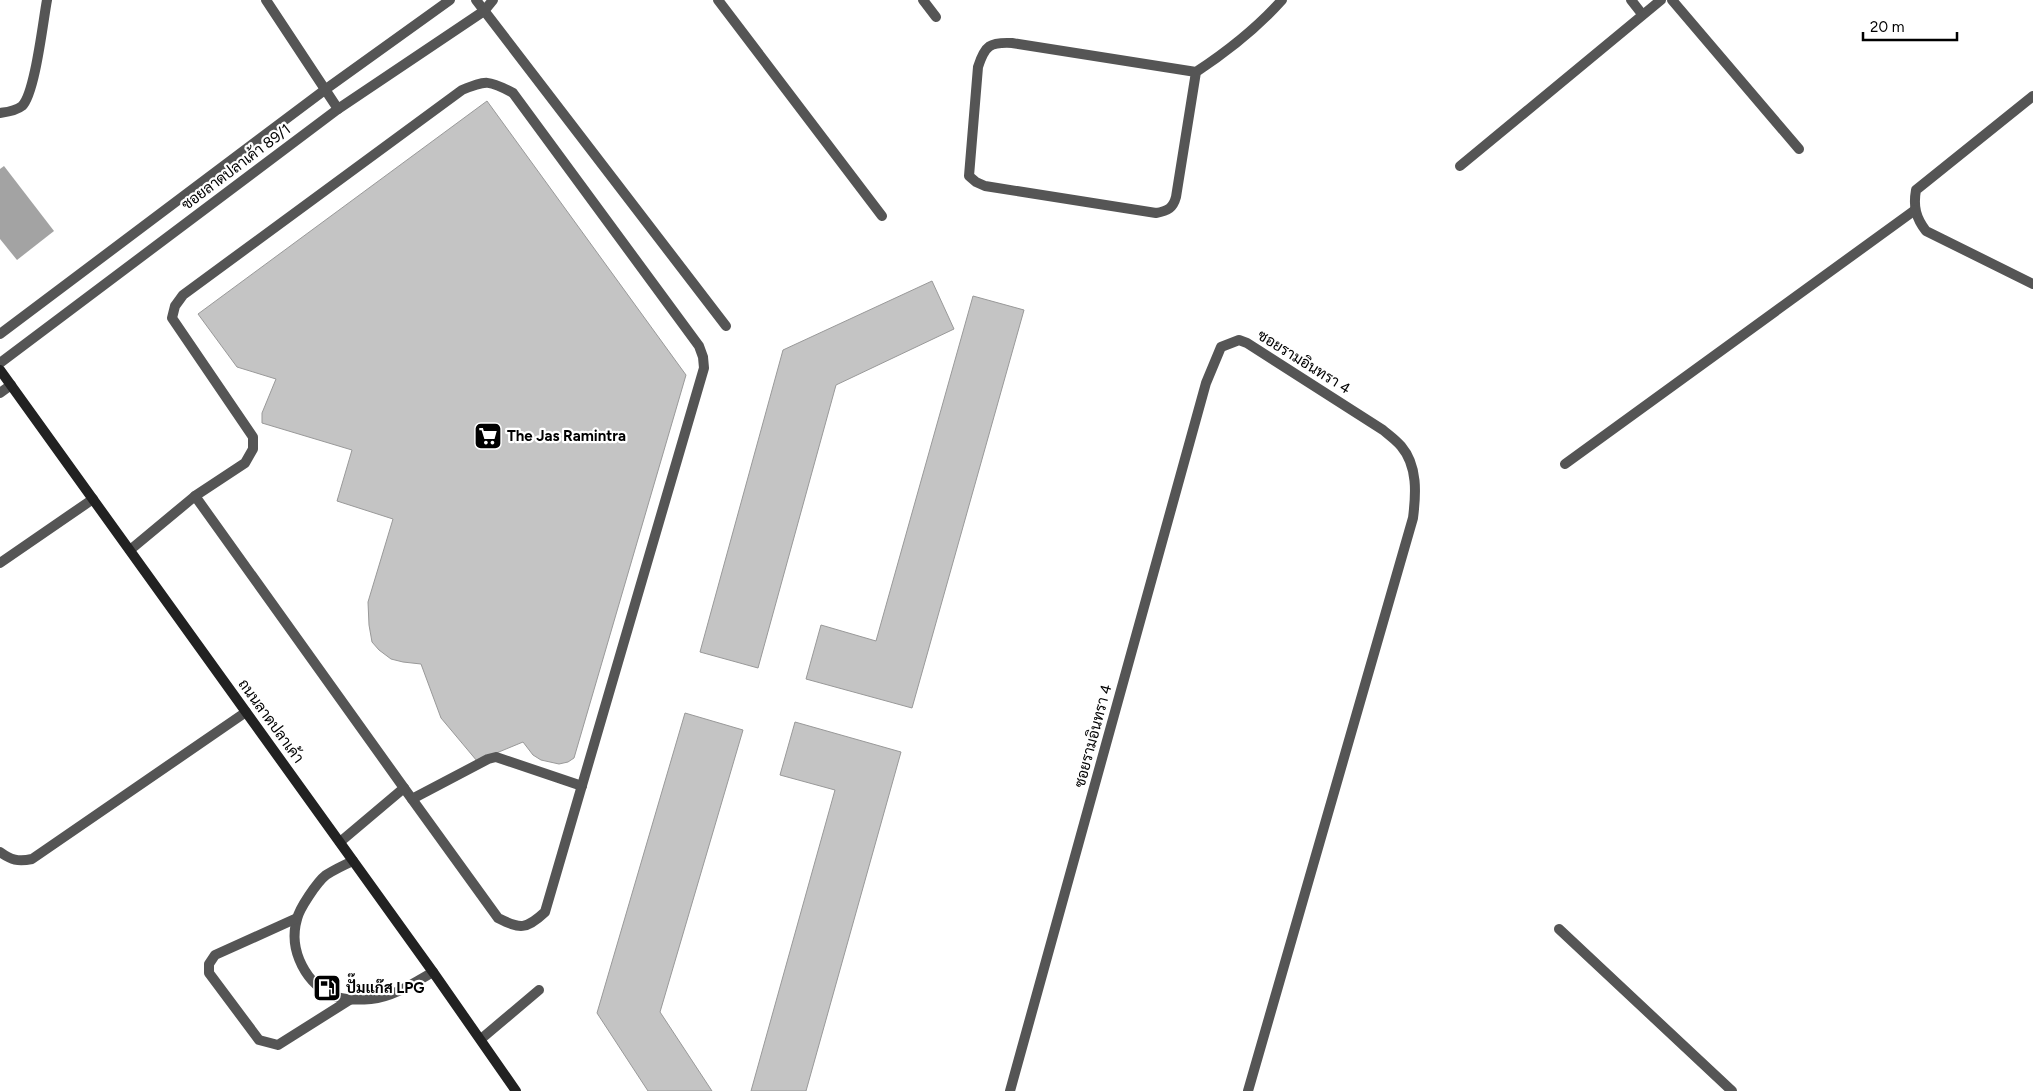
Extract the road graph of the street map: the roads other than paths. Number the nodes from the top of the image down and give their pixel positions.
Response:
1 (47, 0) edge
2 (266, 0) edge
3 (450, 0) edge
4 (476, 0) edge
5 (493, 0) edge
6 (718, 0) edge
7 (923, 0) edge
8 (1282, 0) edge
9 (1631, 0) edge
10 (1661, 0) edge
11 (1672, 0) edge
12 (484, 11) junction
13 (1642, 14) junction
14 (936, 17) dead end
15 (1196, 72) junction
16 (326, 89) junction
17 (2033, 96) edge
18 (338, 109) junction
19 (0, 113) edge
20 (1798, 149) dead end
21 (1460, 166) dead end
22 (1914, 210) junction
23 (882, 216) dead end
24 (2033, 284) edge
25 (726, 326) dead end
26 (0, 334) edge
27 (0, 363) edge
28 (0, 370) edge
29 (11, 385) junction
30 (0, 393) edge
31 (1566, 464) dead end
32 (195, 496) junction
33 (93, 499) junction
34 (130, 550) junction
35 (0, 562) edge
36 (246, 712) junction
37 (582, 786) junction
38 (404, 788) junction
39 (412, 799) junction
40 (340, 842) junction
41 (0, 852) edge
42 (353, 861) junction
43 (297, 918) junction
44 (1559, 929) dead end
45 (433, 972) junction
46 (539, 990) dead end
47 (352, 1000) junction
48 (481, 1039) junction
49 (516, 1091) edge
50 (1010, 1091) edge
51 (1248, 1091) edge
52 (1732, 1091) edge

1 - 19 street
2 - 16 street
3 - 16 street, ซอยลาดปลาเค้า 89/1
4 - 12 street
5 - 12 street, ซอยลาดปลาเค้า 89/1
6 - 23 street
7 - 14 street
8 - 15 street
9 - 13 street
10 - 13 street
11 - 20 street
12 - 18 street, ซอยลาดปลาเค้า 89/1
12 - 25 street
13 - 21 street
15 - 15 street
16 - 18 street
16 - 26 street, ซอยลาดปลาเค้า 89/1
17 - 22 street
18 - 27 street, ซอยลาดปลาเค้า 89/1
22 - 24 street
22 - 31 street
28 - 29 main road, ถนนลาดปลาเค้า
29 - 30 street
29 - 33 main road, ถนนลาดปลาเค้า
32 - 34 street
32 - 37 street
32 - 38 street
33 - 34 main road, ถนนลาดปลาเค้า
33 - 35 street
34 - 36 main road, ถนนลาดปลาเค้า
36 - 40 main road, ถนนลาดปลาเค้า
36 - 41 street
37 - 39 street
37 - 39 street
38 - 39 street
38 - 40 street
40 - 42 main road, ถนนลาดปลาเค้า
42 - 43 street
42 - 45 main road, ถนนลาดปลาเค้า
43 - 47 street
43 - 47 street
44 - 52 street
45 - 47 street
45 - 48 main road, ถนนลาดปลาเค้า
46 - 48 street
48 - 49 main road, ถนนลาดปลาเค้า
50 - 51 street, ซอยรามอินทรา 4

